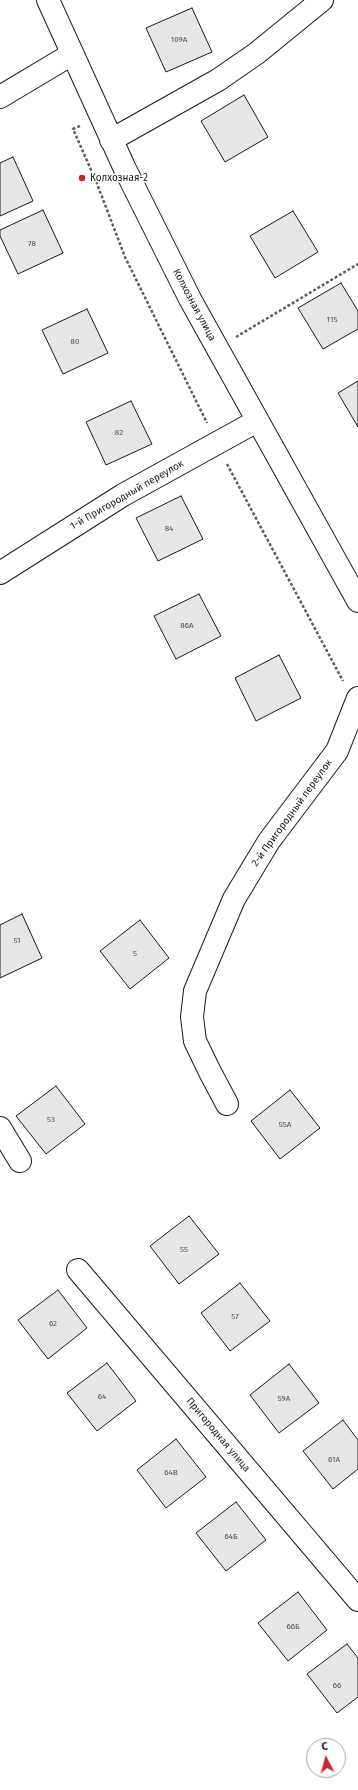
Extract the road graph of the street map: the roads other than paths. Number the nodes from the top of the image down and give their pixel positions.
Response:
1 (48, 0) edge
2 (322, 0) edge
3 (72, 54) junction
4 (0, 97) edge
5 (111, 140) junction
6 (257, 421) junction
7 (0, 573) edge
8 (358, 601) edge
9 (357, 701) edge
10 (227, 1104) dead end
11 (0, 1128) edge
12 (20, 1162) dead end
13 (78, 1270) dead end
14 (358, 1600) edge

1 - 3 street, Колхозная улица
2 - 5 street
3 - 4 street
3 - 5 street, Колхозная улица
5 - 6 street, Колхозная улица
6 - 7 street, 1-й Пригородный переулок
6 - 8 street, Колхозная улица
9 - 10 street, 2-й Пригородный переулок
11 - 12 street
13 - 14 street, Пригородная улица

